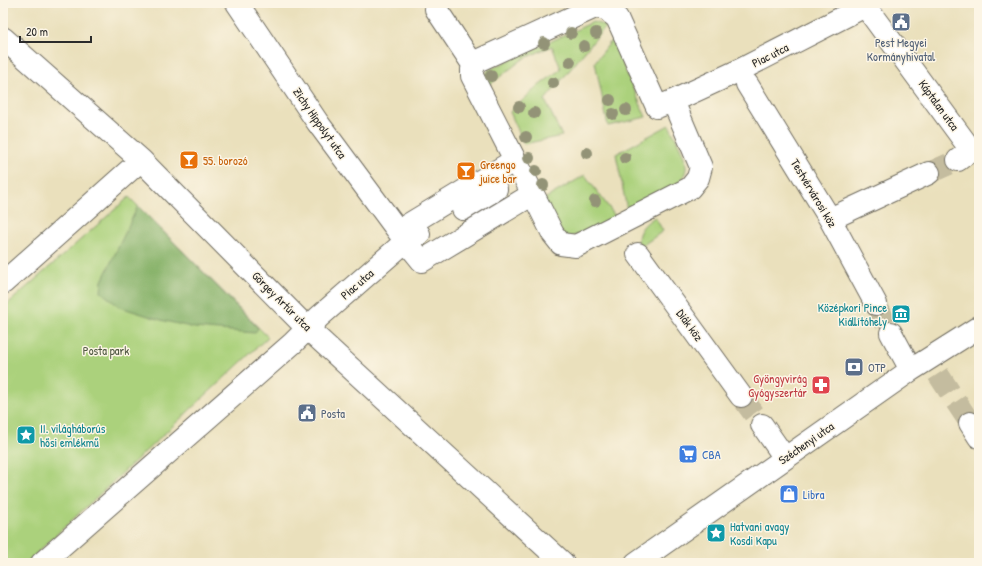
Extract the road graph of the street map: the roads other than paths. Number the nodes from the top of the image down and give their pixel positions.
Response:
1 (237, 3) edge
2 (864, 4) edge
3 (436, 9) dead end
4 (3, 38) edge
5 (474, 66) junction
6 (747, 84) dead end
7 (673, 101) junction
8 (972, 154) edge
9 (141, 160) junction
10 (515, 160) junction
11 (929, 174) tunnel mouth
12 (496, 189) dead end
13 (533, 194) junction
14 (830, 218) junction
15 (402, 236) junction
16 (638, 254) dead end
17 (3, 284) edge
18 (876, 304) tunnel mouth
19 (979, 327) edge
20 (307, 328) junction
21 (891, 333) tunnel mouth
22 (911, 370) junction
23 (741, 396) tunnel mouth
24 (762, 425) tunnel mouth
25 (785, 458) junction
26 (42, 563) edge
27 (563, 563) edge
28 (636, 563) edge

1 - 15 street, Zichy Hippolyt utca
2 - 7 street, Piac utca
2 - 8 street, Káptalan utca
3 - 5 street
4 - 9 street, Görgey Artúr utca
5 - 7 street, Piac utca
5 - 10 street
6 - 14 street, Testvérvárosi köz
7 - 13 street
9 - 17 street
9 - 20 street, Görgey Artúr utca
10 - 13 street
10 - 15 street
11 - 14 street
12 - 15 street
13 - 15 street, Zichy Hippolyt utca
14 - 18 street, Testvérvárosi köz
15 - 20 street, Piac utca
16 - 23 street, Diák köz
19 - 22 street, Széchenyi utca
20 - 26 street
20 - 27 street, Görgey Artúr utca
21 - 22 street
22 - 25 street, Széchenyi utca
24 - 25 street
25 - 28 street, Széchenyi utca

